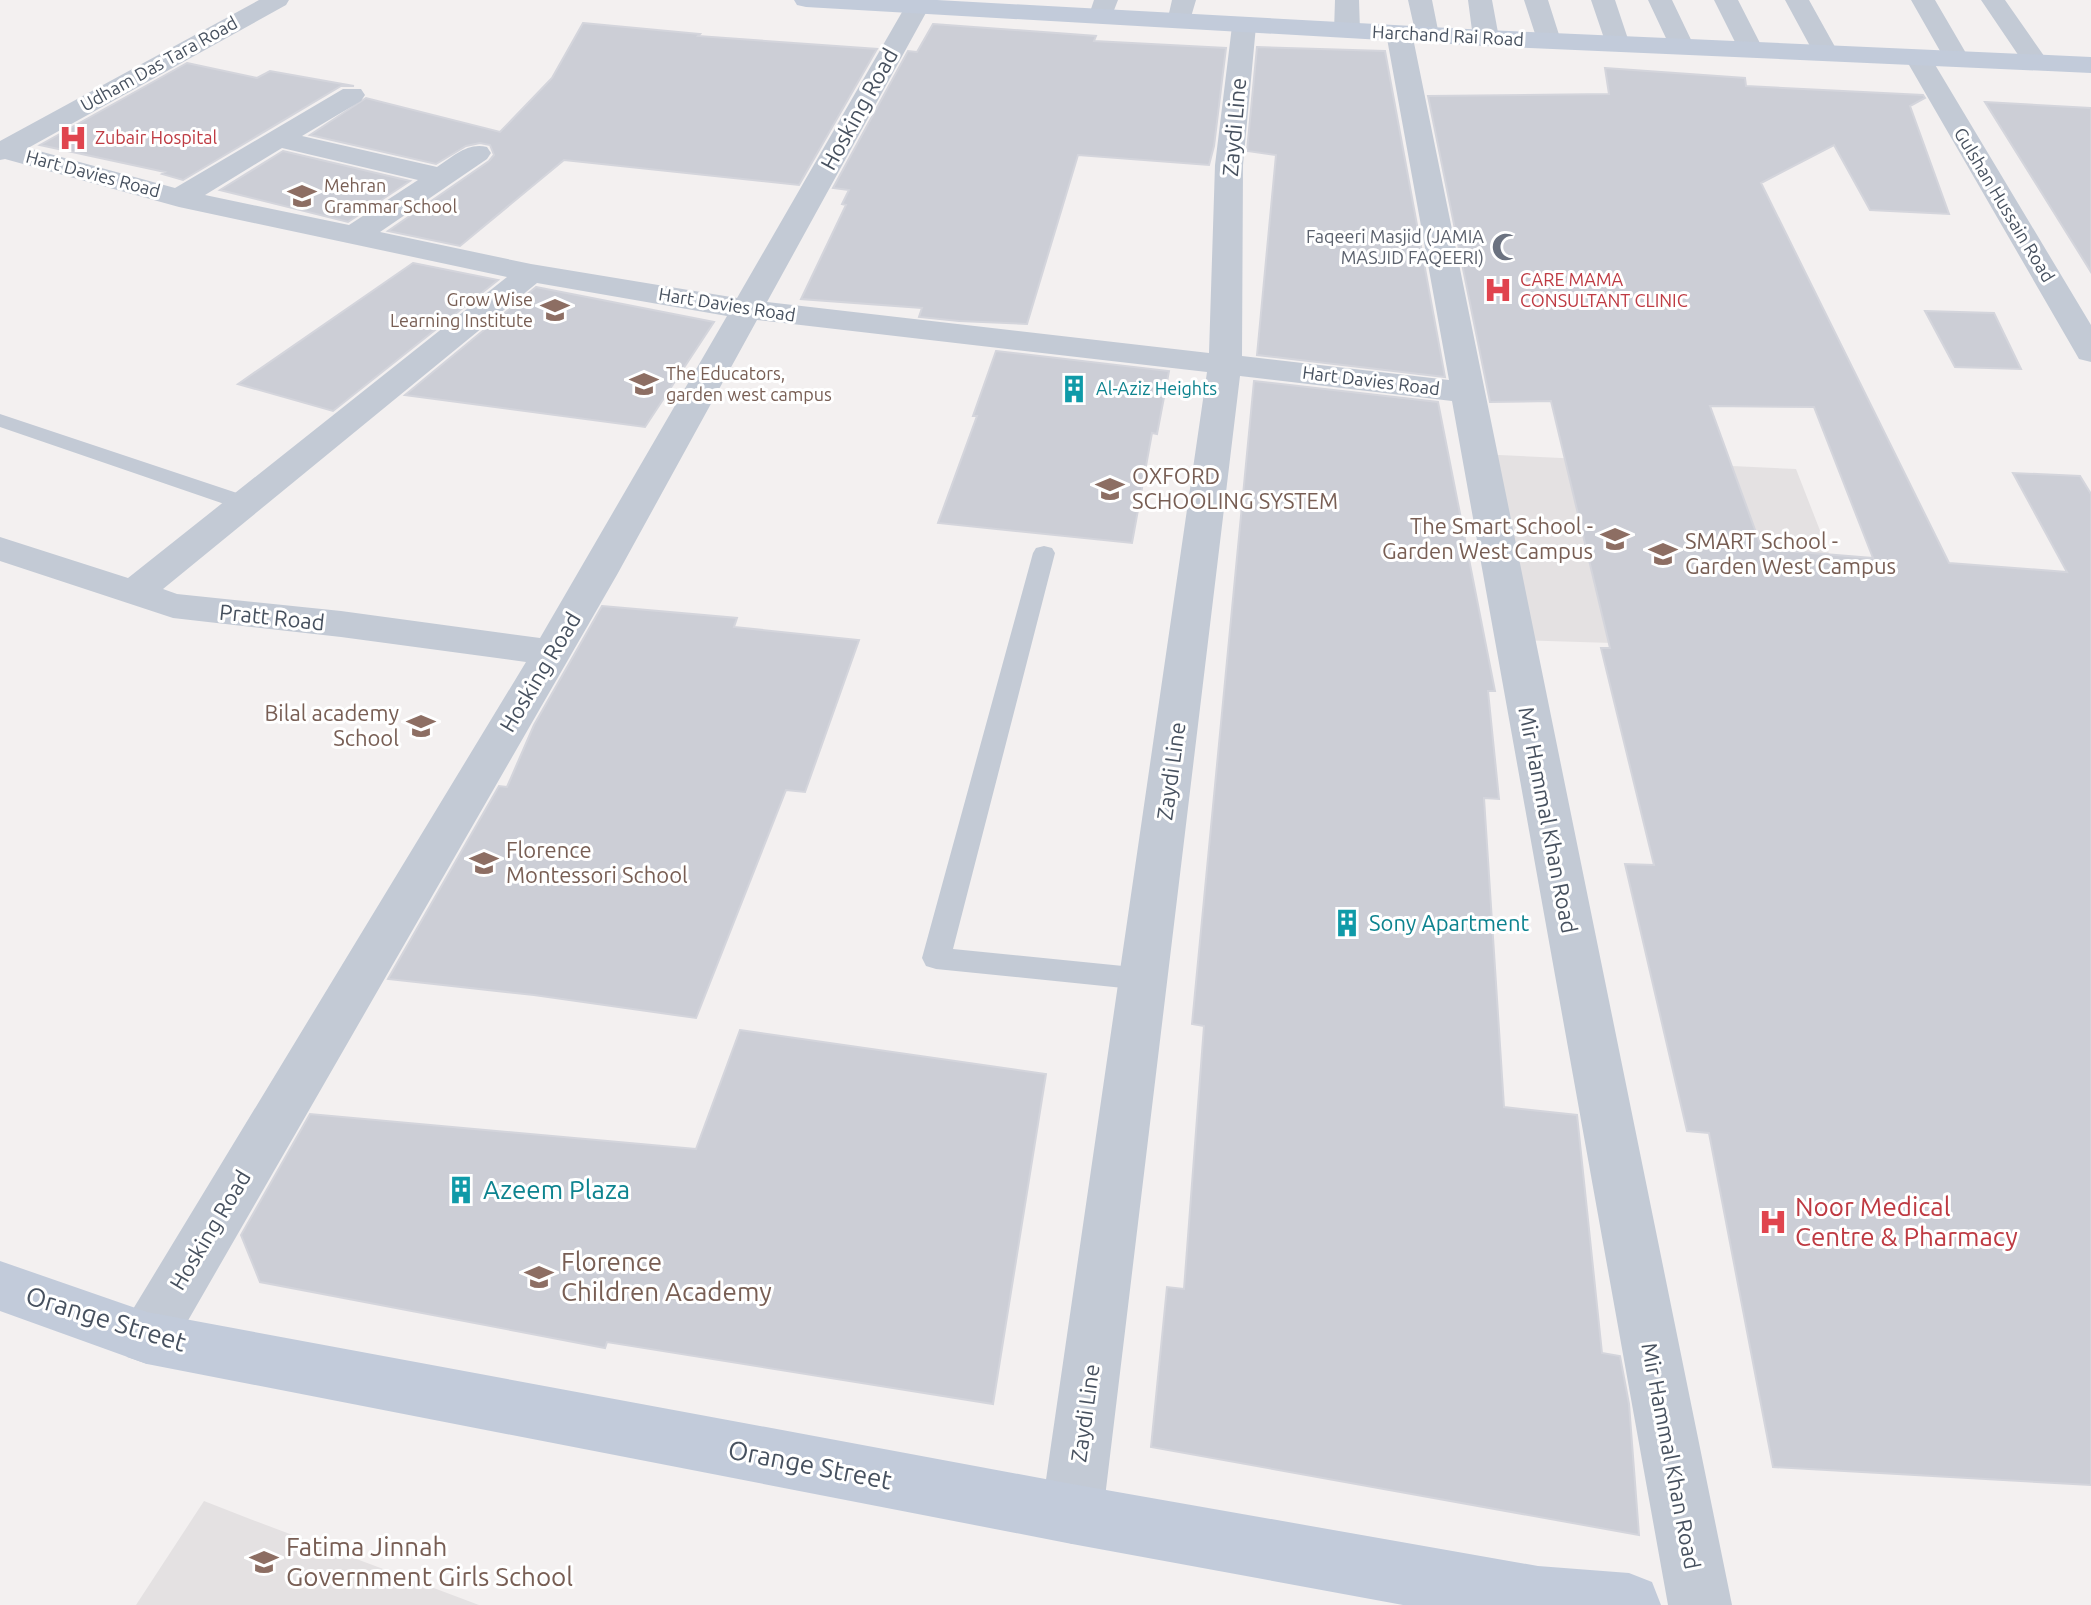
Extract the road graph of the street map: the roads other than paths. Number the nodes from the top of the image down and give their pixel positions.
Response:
1 (277, 0) edge
2 (806, 0) edge
3 (1347, 0) edge
4 (1480, 0) edge
5 (1536, 0) edge
6 (1603, 0) edge
7 (1660, 0) edge
8 (1726, 0) edge
9 (1797, 0) edge
10 (1923, 0) edge
11 (1993, 0) edge
12 (918, 4) edge
13 (1030, 7) edge
14 (1103, 9) edge
15 (1182, 11) edge
16 (1260, 17) edge
17 (1415, 23) edge
18 (1347, 31) junction
19 (1486, 38) junction
20 (1548, 41) junction
21 (1617, 45) junction
22 (1682, 48) junction
23 (1751, 51) junction
24 (1826, 54) junction
25 (1918, 58) junction
26 (1957, 60) junction
27 (2036, 63) junction
28 (2091, 65) edge
29 (352, 95) dead end
30 (279, 139) junction
31 (1, 150) edge
32 (477, 153) dead end
33 (442, 177) junction
34 (179, 198) junction
35 (355, 235) junction
36 (531, 273) junction
37 (749, 310) junction
38 (2091, 352) edge
39 (1225, 363) junction
40 (1466, 392) junction
41 (0, 420) edge
42 (244, 503) junction
43 (0, 548) edge
44 (1044, 553) dead end
45 (134, 593) junction
46 (551, 653) junction
47 (1143, 979) junction
48 (0, 1286) edge
49 (147, 1338) junction
50 (1072, 1514) junction
51 (1629, 1605) edge
52 (1700, 1605) edge

1 - 31 street, Udham Das Tara Road
2 - 12 main road, Harchand Rai Road
3 - 18 street
4 - 19 street
5 - 20 street
6 - 21 street
7 - 22 street
8 - 23 street
9 - 24 street
10 - 26 street
11 - 27 street
12 - 13 main road, Harchand Rai Road
12 - 37 street, Hosking Road
13 - 14 main road, Harchand Rai Road
14 - 15 main road, Harchand Rai Road
15 - 16 main road, Harchand Rai Road
16 - 18 main road, Harchand Rai Road
16 - 39 street, Zaydi Line
17 - 18 main road, Harchand Rai Road
17 - 19 main road, Harchand Rai Road
17 - 40 street, Mir Hammal Khan Road
19 - 20 main road, Harchand Rai Road
20 - 21 main road, Harchand Rai Road
21 - 22 main road, Harchand Rai Road
22 - 23 main road, Harchand Rai Road
23 - 24 main road, Harchand Rai Road
24 - 25 main road, Harchand Rai Road
25 - 26 main road, Harchand Rai Road
25 - 38 street, Gulshan Hussain Road
26 - 27 main road, Harchand Rai Road
27 - 28 main road, Harchand Rai Road
29 - 30 street
30 - 33 street
30 - 34 street
31 - 34 street, Hart Davies Road
32 - 33 street
33 - 35 street
34 - 35 street, Hart Davies Road
35 - 36 street, Hart Davies Road
36 - 37 street, Hart Davies Road
36 - 42 street
37 - 39 street, Hart Davies Road
37 - 46 street, Hosking Road
39 - 40 street, Hart Davies Road
39 - 47 street, Zaydi Line
40 - 52 street, Mir Hammal Khan Road
41 - 42 lane
42 - 45 street
43 - 45 street, Pratt Road
44 - 47 lane
45 - 46 street, Pratt Road
46 - 49 street, Hosking Road
47 - 50 street, Zaydi Line
48 - 49 main road, Orange Street
49 - 50 main road, Orange Street
50 - 51 main road, Orange Street

